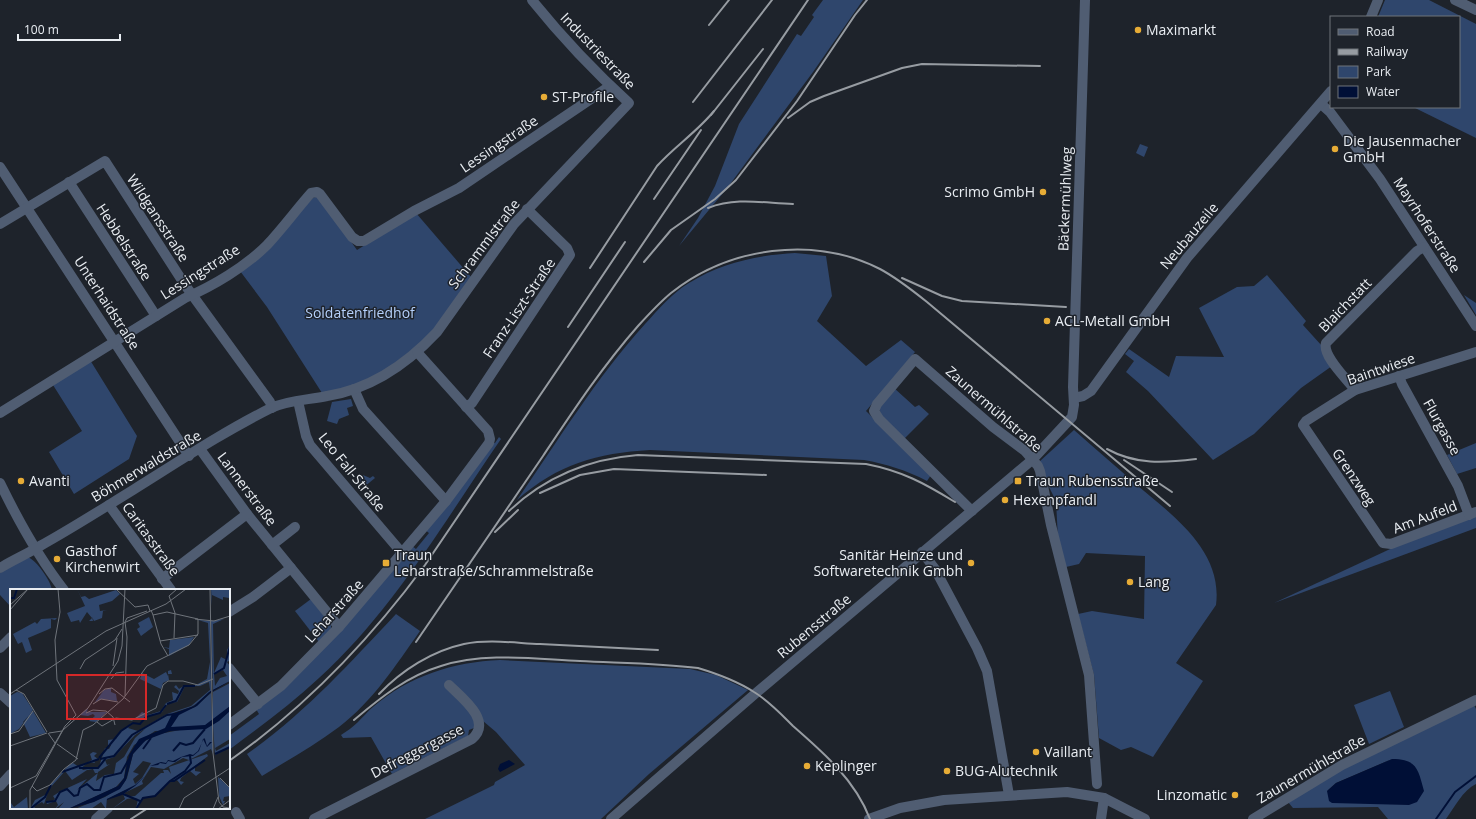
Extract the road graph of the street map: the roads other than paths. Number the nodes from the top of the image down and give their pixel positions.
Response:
1 (532, 0) edge
2 (1085, 0) edge
3 (1378, 0) edge
4 (1455, 0) edge
5 (1476, 10) edge
6 (1371, 16) edge
7 (610, 86) junction
8 (1330, 92) edge
9 (630, 103) joint
10 (1321, 104) junction
11 (0, 167) edge
12 (69, 182) junction
13 (26, 208) junction
14 (527, 209) junction
15 (0, 224) edge
16 (1424, 247) junction
17 (192, 295) junction
18 (156, 316) junction
19 (1476, 326) edge
20 (115, 341) junction
21 (417, 352) junction
22 (1476, 352) edge
23 (1399, 376) junction
24 (354, 389) junction
25 (1355, 390) junction
26 (1074, 398) junction
27 (298, 400) junction
28 (466, 407) junction
29 (272, 408) junction
30 (0, 414) edge
31 (1303, 426) joint
32 (200, 449) junction
33 (189, 456) junction
34 (1032, 460) junction
35 (0, 483) edge
36 (446, 501) junction
37 (108, 505) junction
38 (972, 511) junction
39 (1472, 513) edge
40 (247, 514) junction
41 (294, 527) dead end
42 (1383, 543) joint
43 (272, 545) junction
44 (35, 549) junction
45 (922, 552) junction
46 (402, 553) junction
47 (0, 568) edge
48 (291, 568) junction
49 (162, 578) junction
50 (61, 589) edge
51 (170, 589) edge
52 (230, 611) edge
53 (339, 627) junction
54 (10, 638) edge
55 (0, 648) edge
56 (230, 669) edge
57 (449, 685) dead end
58 (0, 693) edge
59 (1476, 700) edge
60 (10, 702) edge
61 (258, 704) junction
62 (230, 724) edge
63 (10, 775) edge
64 (1097, 784) dead end
65 (0, 786) edge
66 (1009, 795) junction
67 (1104, 798) junction
68 (107, 809) edge
69 (96, 819) edge
70 (314, 819) edge
71 (612, 819) edge
72 (869, 819) edge
73 (1100, 819) edge
74 (1144, 819) edge
75 (1253, 819) edge

1 - 7 street, Industriestraße
2 - 26 street, Bäckermühlweg
3 - 6 street
4 - 5 street
7 - 9 street, Industriestraße
7 - 17 street, Lessingstraße
8 - 10 street, Neubauzeile
9 - 14 street, Schrammlstraße
10 - 16 street, Mayrhoferstraße
10 - 26 street, Neubauzeile
11 - 13 street, Unterhaidstraße
12 - 13 street
12 - 17 street, Wildgansstraße
12 - 18 street, Hebbelstraße
13 - 15 street
13 - 20 street, Unterhaidstraße
14 - 21 street, Schrammlstraße
14 - 28 street, Franz-Liszt-Straße
16 - 19 street, Mayrhoferstraße
16 - 25 street, Blaichstatt
17 - 18 street, Lessingstraße
17 - 29 street, Wildgansstraße
18 - 20 street, Lessingstraße
20 - 30 street, Lessingstraße
20 - 33 street, Unterhaidstraße
21 - 24 street, Schrammlstraße
21 - 28 street, Leharstraße
22 - 23 street, Baintwiese
23 - 25 street, Baintwiese
23 - 39 street, Flurgasse
24 - 27 street, Schrammlstraße
24 - 36 street
25 - 31 street, Baintwiese
26 - 34 street, Rubensstraße
27 - 29 street, Schrammlstraße
27 - 46 street, Leo Fall-Straße
28 - 36 street, Leharstraße
29 - 32 street, Böhmerwaldstraße
31 - 42 street, Grenzweg
32 - 33 street, Böhmerwaldstraße
32 - 40 street, Lannerstraße
33 - 37 street, Böhmerwaldstraße
34 - 38 street, Rubensstraße
34 - 38 street, Zaunermühlstraße
34 - 64 street, Zaunermühlstraße
35 - 44 street
36 - 46 street, Leharstraße
37 - 44 street, Böhmerwaldstraße
37 - 49 street, Caritasstraße
38 - 45 street, Rubensstraße
39 - 42 street, Am Aufeld
40 - 43 street, Lannerstraße
40 - 49 street
41 - 43 street, Lannerstraße
43 - 48 street, Lannerstraße
44 - 47 street, Böhmerwaldstraße
44 - 50 street
45 - 66 street
45 - 71 street, Rubensstraße
46 - 53 street, Leharstraße
48 - 52 street
48 - 53 street, Lannerstraße
49 - 51 street, Caritasstraße
53 - 61 street, Leharstraße
54 - 55 street
56 - 61 street
57 - 70 street, Defreggergasse
58 - 60 street
59 - 75 street, Zaunermühlstraße
61 - 62 street, Leharstraße
63 - 65 street
66 - 67 street
66 - 72 street
67 - 73 street
67 - 74 street
68 - 69 street

